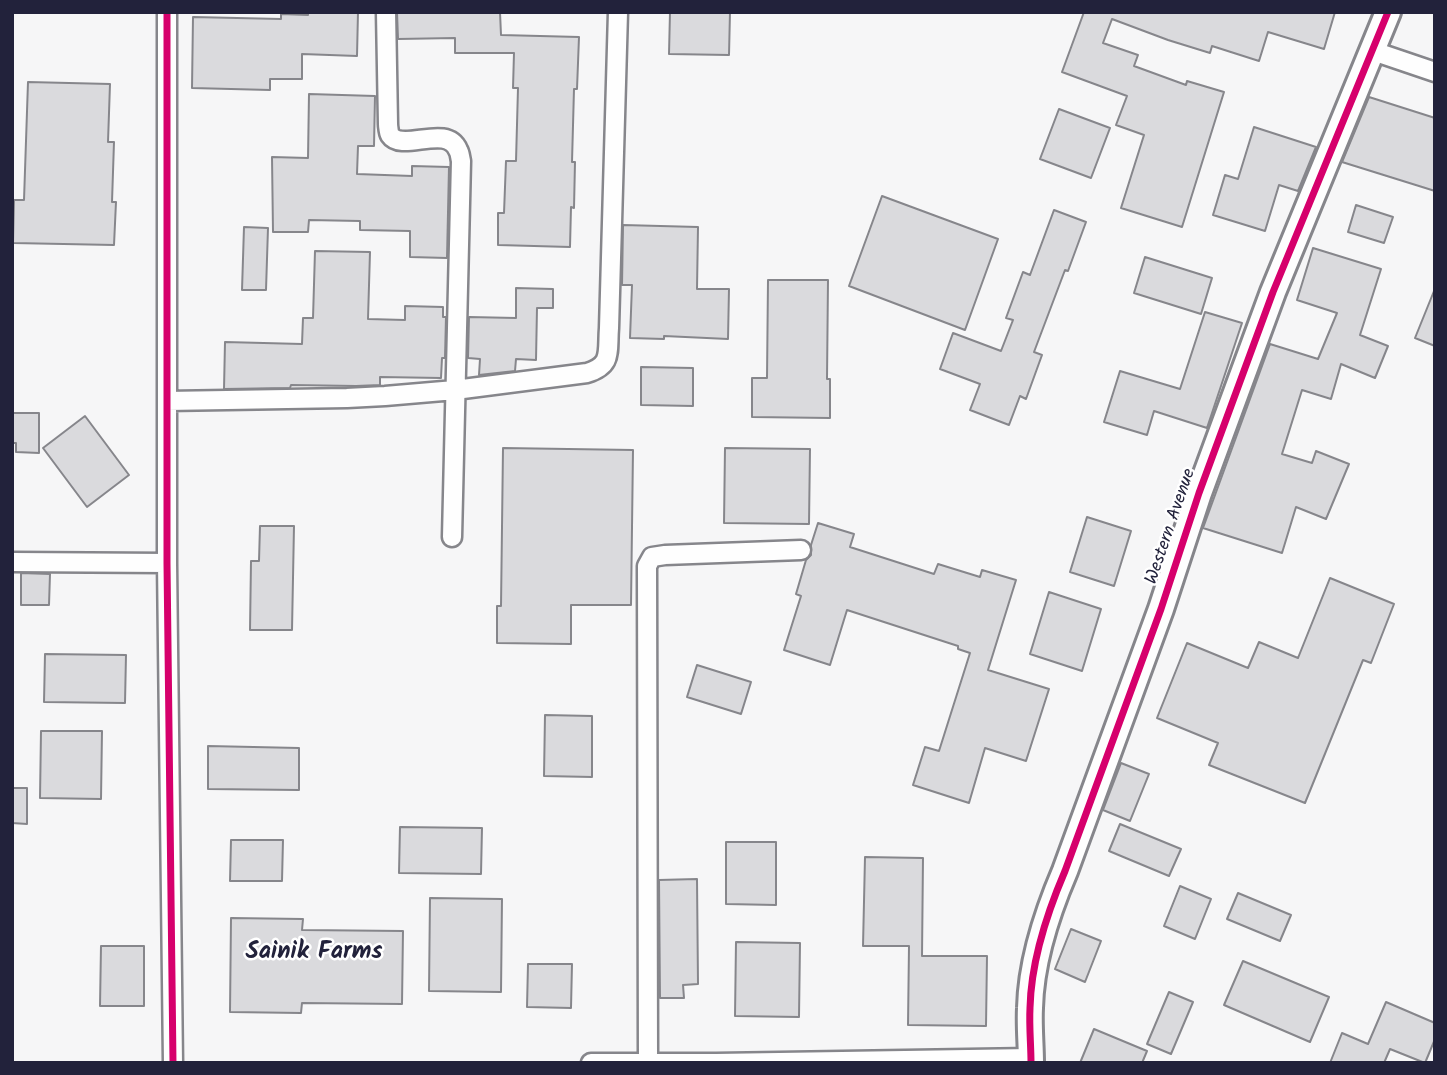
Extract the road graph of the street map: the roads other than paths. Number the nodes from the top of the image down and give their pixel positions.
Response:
1 (167, 12) edge
2 (386, 12) edge
3 (618, 12) edge
4 (1388, 12) edge
5 (1373, 51) junction
6 (1435, 72) edge
7 (455, 390) junction
8 (167, 401) junction
9 (452, 537) dead end
10 (801, 551) dead end
11 (12, 562) edge
12 (167, 563) junction
13 (1031, 1060) edge
14 (648, 1062) edge
15 (173, 1063) edge
16 (591, 1063) edge

1 - 8 street
2 - 7 street
3 - 7 street
4 - 5 street, Western Avenue
5 - 6 street
5 - 13 street, Western Avenue
7 - 8 street
7 - 9 street
8 - 12 street
10 - 14 street
11 - 12 street
12 - 15 street
13 - 14 street
14 - 16 street

